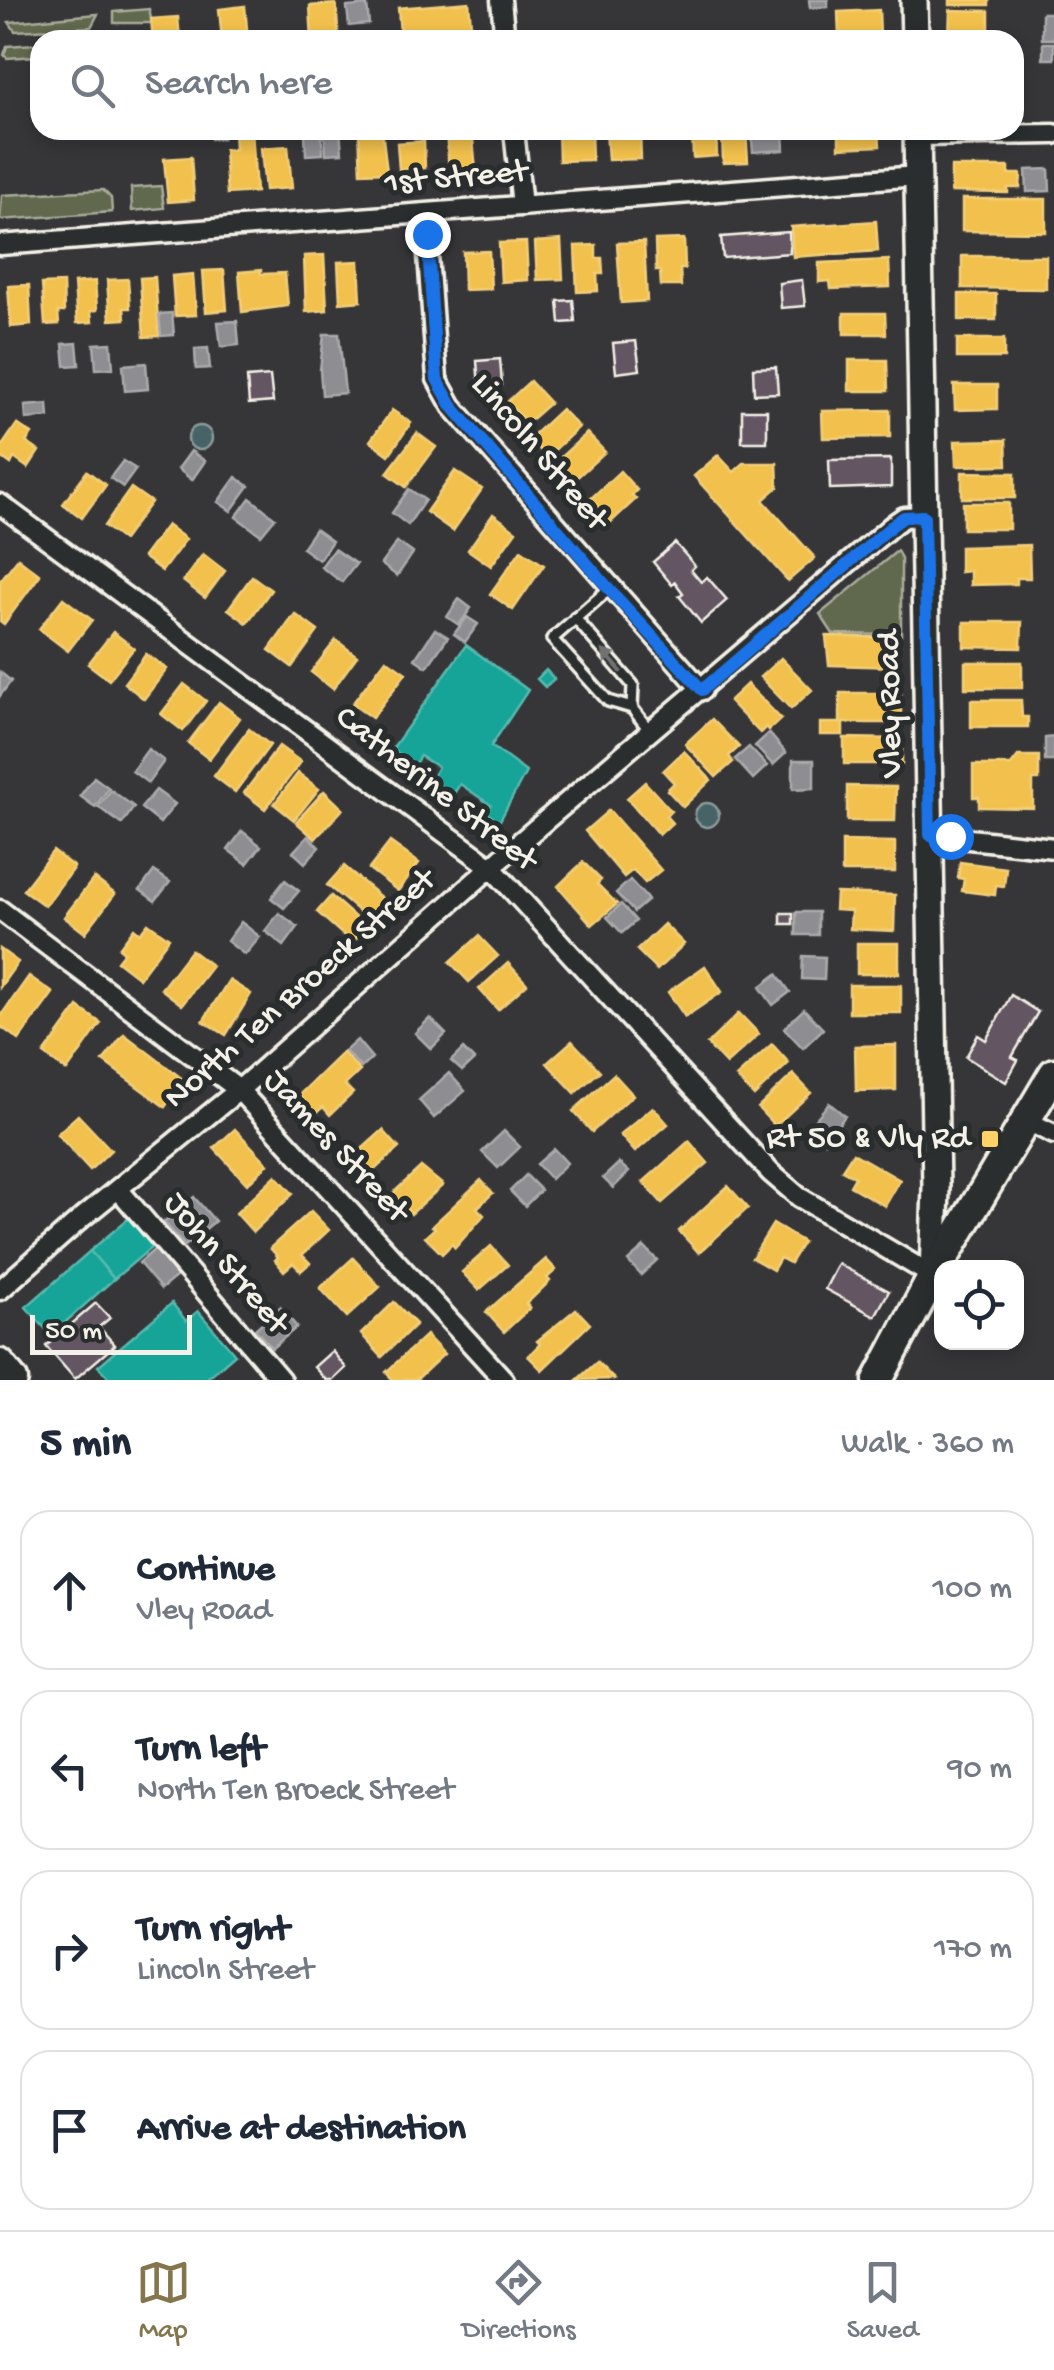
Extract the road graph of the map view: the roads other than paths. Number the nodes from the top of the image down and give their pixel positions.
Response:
1 (501, 0) edge
2 (914, 0) edge
3 (504, 30) edge
4 (915, 30) edge
5 (1024, 134) edge
6 (1054, 134) edge
7 (515, 140) edge
8 (917, 140) edge
9 (918, 176) junction
10 (522, 206) junction
11 (425, 214) junction
12 (0, 245) edge
13 (0, 504) edge
14 (924, 516) junction
15 (609, 589) junction
16 (575, 618) junction
17 (702, 690) junction
18 (632, 708) junction
19 (652, 733) junction
20 (930, 835) junction
21 (1054, 848) edge
22 (492, 867) junction
23 (0, 910) edge
24 (1054, 1073) edge
25 (239, 1090) junction
26 (1024, 1120) junction
27 (1054, 1134) edge
28 (119, 1190) junction
29 (933, 1276) junction
30 (0, 1290) edge
31 (0, 1364) edge
32 (14, 1380) edge
33 (281, 1380) edge
34 (504, 1380) edge
35 (878, 1380) edge

1 - 3 street
2 - 4 street
5 - 6 street
7 - 10 street
8 - 9 street, Vley Road
9 - 10 street, 1st Street
9 - 14 street, Vley Road
10 - 11 street, 1st Street
11 - 12 street, 1st Street
11 - 15 street, Lincoln Street
13 - 22 street, Catherine Street
14 - 17 street, North Ten Broeck Street
14 - 20 street, Vley Road
15 - 16 lane
15 - 17 street, Lincoln Street
18 -> 16 lane
16 - 18 lane
17 - 19 street, North Ten Broeck Street
18 - 19 lane
19 - 22 street, North Ten Broeck Street
20 - 21 street
20 - 29 street, Vley Road
22 - 25 street, North Ten Broeck Street
22 - 29 street, Catherine Street
23 - 25 street, James Street
24 - 26 main road
25 - 28 street, North Ten Broeck Street
25 - 34 street, James Street
26 - 27 street
26 - 29 main road
28 - 30 street, North Ten Broeck Street
28 - 33 street, John Street
29 - 35 main road
31 - 32 main road

